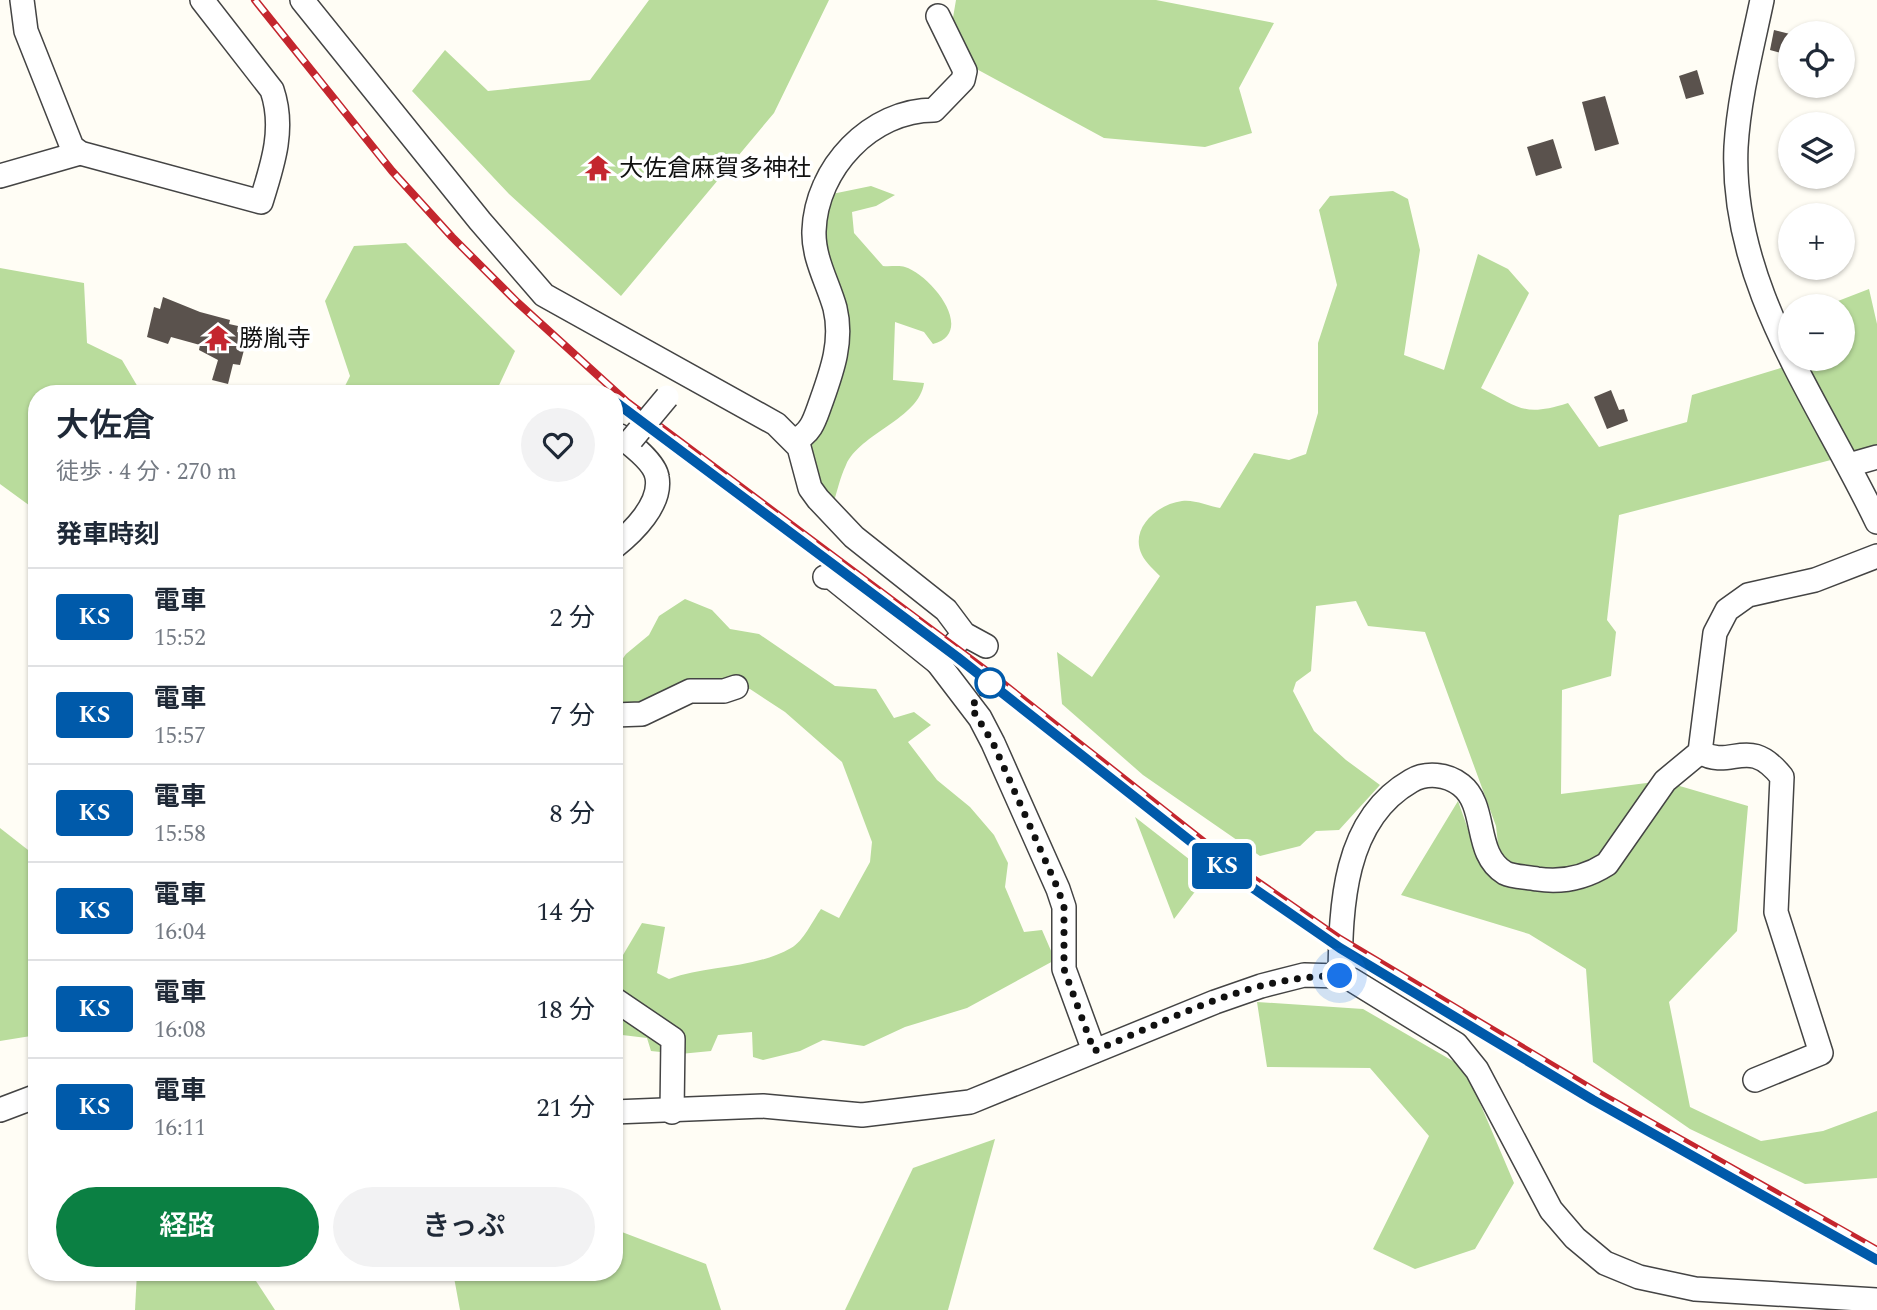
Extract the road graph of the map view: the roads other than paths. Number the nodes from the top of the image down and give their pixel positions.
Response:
1 (22, 0) edge
2 (202, 0) edge
3 (302, 0) edge
4 (1762, 0) edge
5 (938, 16) dead end
6 (80, 153) junction
7 (0, 176) edge
8 (687, 372) junction
9 (795, 440) junction
10 (1877, 457) edge
11 (1849, 465) junction
12 (1877, 522) edge
13 (623, 537) edge
14 (1877, 556) edge
15 (825, 577) dead end
16 (964, 634) junction
17 (986, 646) dead end
18 (939, 663) junction
19 (736, 687) dead end
20 (623, 715) edge
21 (1700, 752) junction
22 (1340, 976) junction
23 (623, 1005) edge
24 (1094, 1051) junction
25 (1755, 1080) dead end
26 (28, 1099) edge
27 (0, 1110) edge
28 (623, 1112) edge
29 (672, 1112) junction
30 (1877, 1300) edge

1 - 6 street
2 - 6 street
3 - 8 street
4 - 11 street
5 - 9 street
6 - 7 street
8 - 9 street
8 - 13 street, bridge
9 - 16 street
10 - 11 street
11 - 12 street
14 - 21 street
15 - 18 street
16 - 17 street
16 - 18 street
18 - 24 street
19 - 20 street
21 - 22 street
21 - 25 street
22 - 24 street
22 - 30 street
23 - 29 street
24 - 29 street
26 - 27 street
28 - 29 street

